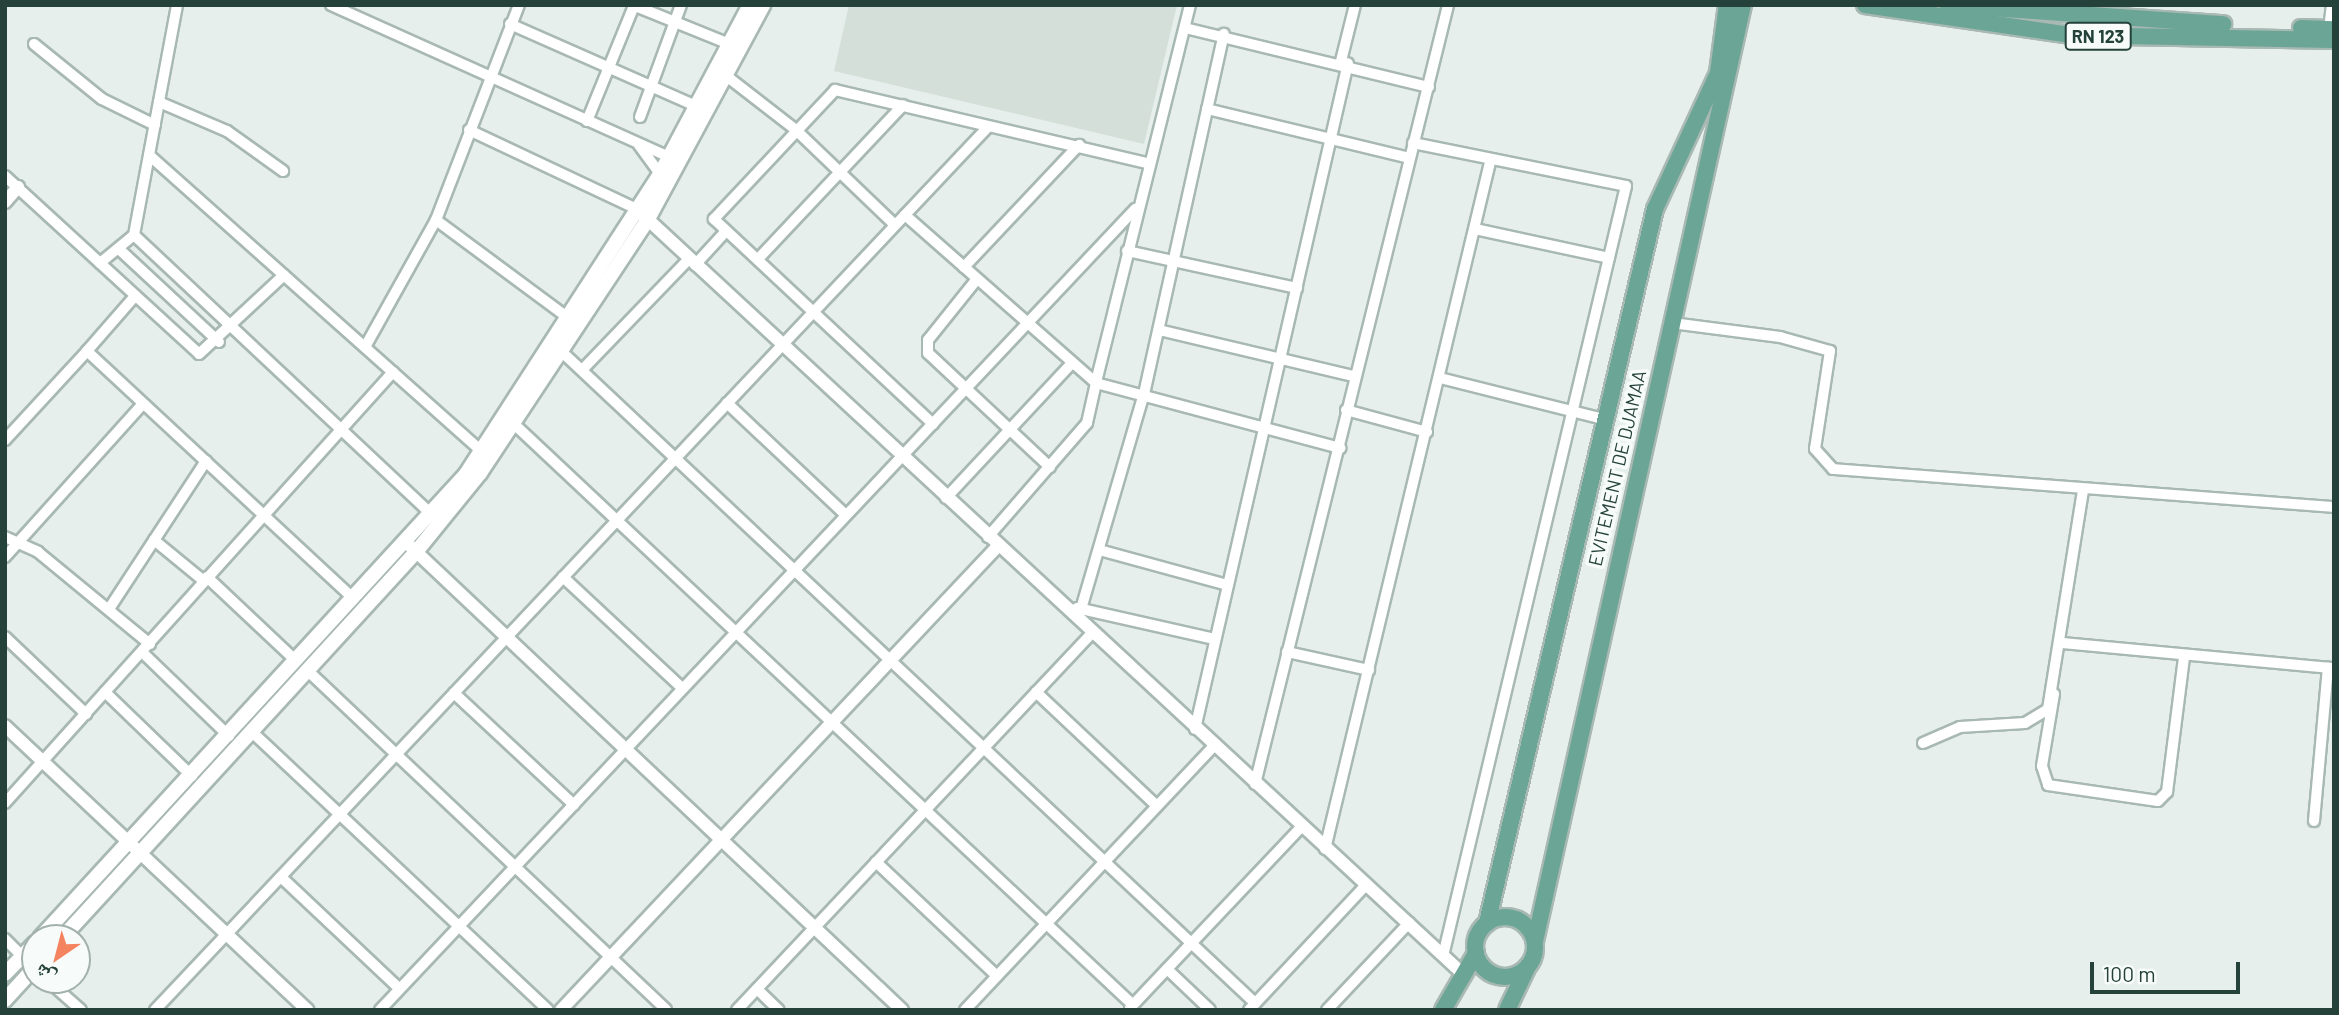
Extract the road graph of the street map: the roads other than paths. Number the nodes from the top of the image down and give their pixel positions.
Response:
1 (177, 5) edge
2 (331, 5) edge
3 (519, 5) edge
4 (633, 5) edge
5 (681, 5) edge
6 (750, 5) edge
7 (763, 5) edge
8 (1190, 5) edge
9 (1355, 5) edge
10 (1448, 5) edge
11 (1727, 5) edge
12 (1743, 5) edge
13 (1865, 5) edge
14 (1948, 5) edge
15 (2332, 5) edge
16 (2071, 11) edge
17 (510, 23) junction
18 (675, 23) junction
19 (1185, 28) junction
20 (2332, 33) edge
21 (1224, 34) junction
22 (2070, 34) junction
23 (34, 44) dead end
24 (732, 45) junction
25 (1345, 62) junction
26 (610, 67) junction
27 (729, 78) junction
28 (488, 79) junction
29 (652, 85) junction
30 (1429, 86) junction
31 (159, 102) junction
32 (903, 105) junction
33 (698, 107) junction
34 (1207, 110) junction
35 (640, 117) dead end
36 (587, 121) junction
37 (155, 125) junction
38 (988, 127) junction
39 (470, 130) junction
40 (796, 130) junction
41 (1331, 138) junction
42 (637, 143) junction
43 (1413, 143) junction
44 (1079, 145) junction
45 (149, 155) junction
46 (1409, 158) junction
47 (675, 160) junction
48 (1490, 162) junction
49 (1146, 163) junction
50 (283, 171) dead end
51 (840, 172) junction
52 (660, 174) junction
53 (5, 176) edge
54 (18, 187) junction
55 (5, 202) edge
56 (1135, 209) junction
57 (642, 214) junction
58 (905, 215) junction
59 (436, 220) junction
60 (895, 225) junction
61 (1475, 229) junction
62 (726, 230) junction
63 (134, 235) junction
64 (120, 250) junction
65 (1127, 251) junction
66 (759, 258) junction
67 (1609, 258) junction
68 (1175, 259) junction
69 (100, 262) junction
70 (692, 262) junction
71 (964, 267) junction
72 (284, 275) junction
73 (976, 279) junction
74 (1297, 288) junction
75 (135, 296) junction
76 (815, 310) junction
77 (567, 317) junction
78 (1027, 323) junction
79 (1672, 323) junction
80 (233, 328) junction
81 (1159, 330) junction
82 (219, 342) junction
83 (781, 346) junction
84 (365, 347) junction
85 (87, 351) junction
86 (561, 351) junction
87 (1280, 358) junction
88 (1072, 363) junction
89 (582, 370) junction
90 (393, 372) junction
91 (1354, 376) junction
92 (1440, 378) junction
93 (1096, 383) junction
94 (966, 389) junction
95 (1144, 394) junction
96 (727, 403) junction
97 (143, 404) junction
98 (1346, 410) junction
99 (1574, 411) junction
100 (5, 420) edge
101 (1606, 420) junction
102 (513, 423) junction
103 (933, 424) junction
104 (1264, 427) junction
105 (15, 429) junction
106 (1010, 429) junction
107 (342, 431) junction
108 (1427, 432) junction
109 (5, 440) edge
110 (1340, 448) junction
111 (485, 454) junction
112 (901, 457) junction
113 (675, 458) junction
114 (206, 461) junction
115 (1050, 467) junction
116 (2083, 489) junction
117 (946, 498) junction
118 (2334, 507) edge
119 (846, 515) junction
120 (265, 516) junction
121 (436, 519) junction
122 (617, 521) junction
123 (5, 537) edge
124 (154, 540) junction
125 (20, 541) junction
126 (993, 542) junction
127 (411, 548) junction
128 (1103, 551) junction
129 (5, 557) edge
130 (794, 570) junction
131 (564, 577) junction
132 (206, 579) junction
133 (1227, 585) junction
134 (354, 599) junction
135 (1061, 605) junction
136 (109, 609) junction
137 (1082, 609) junction
138 (736, 633) junction
139 (1092, 633) junction
140 (5, 637) edge
141 (506, 638) junction
142 (1215, 639) junction
143 (2062, 643) junction
144 (146, 648) junction
145 (1287, 652) junction
146 (2184, 657) junction
147 (890, 660) junction
148 (302, 666) junction
149 (2331, 668) edge
150 (1369, 670) junction
151 (682, 688) junction
152 (106, 692) junction
153 (1036, 692) junction
154 (454, 693) junction
155 (2054, 694) junction
156 (86, 714) junction
157 (831, 723) junction
158 (5, 726) edge
159 (1195, 729) junction
160 (251, 731) junction
161 (229, 736) junction
162 (1923, 743) dead end
163 (1214, 746) junction
164 (984, 748) junction
165 (625, 750) junction
166 (396, 753) junction
167 (43, 761) junction
168 (192, 776) junction
169 (1255, 784) junction
170 (5, 803) edge
171 (573, 805) junction
172 (1157, 806) junction
173 (925, 810) junction
174 (340, 814) junction
175 (2314, 821) dead end
176 (1301, 827) junction
177 (721, 840) junction
178 (135, 848) junction
179 (1325, 849) junction
180 (876, 862) junction
181 (1104, 862) junction
182 (514, 867) junction
183 (281, 877) junction
184 (1365, 886) junction
185 (1409, 923) junction
186 (1487, 923) junction
187 (55, 924) edge
188 (73, 924) edge
189 (1046, 924) junction
190 (459, 926) junction
191 (814, 928) junction
192 (227, 934) junction
193 (5, 939) edge
194 (1535, 941) junction
195 (1191, 943) junction
196 (1476, 953) junction
197 (21, 955) edge
198 (1443, 956) junction
199 (21, 957) edge
200 (610, 957) junction
201 (1528, 966) junction
202 (1167, 970) junction
203 (5, 974) edge
204 (1462, 974) junction
205 (997, 976) junction
206 (21, 983) edge
207 (400, 989) junction
208 (757, 989) junction
209 (63, 994) edge
210 (5, 1001) edge
211 (160, 1005) edge
212 (1131, 1007) edge
213 (1252, 1007) edge
214 (13, 1010) edge
215 (81, 1010) edge
216 (173, 1010) edge
217 (307, 1010) edge
218 (380, 1010) edge
219 (548, 1010) edge
220 (561, 1010) edge
221 (666, 1010) edge
222 (737, 1010) edge
223 (779, 1010) edge
224 (902, 1010) edge
225 (965, 1010) edge
226 (1210, 1010) edge
227 (1327, 1010) edge
228 (1443, 1010) edge
229 (1507, 1010) edge

1 - 31 street
2 - 28 street
3 - 17 street
4 - 18 street
4 - 26 street
5 - 18 street
6 - 24 main road
7 - 27 main road
8 - 19 street
9 - 25 street
10 - 30 street
11 - 101 main road, EVITEMENT DE DJAMAA
12 - 79 main road, EVITEMENT DE DJAMAA
13 - 22 main road, RN 123
14 - 16 main road, RN 123
15 - 20 street
16 - 20 main road, RN 123
16 - 22 street
17 - 26 street
17 - 28 street
18 - 24 street
18 - 29 street
19 - 21 street
19 - 49 street
20 - 22 main road, RN 123
21 - 25 street
21 - 34 street
23 - 37 street
24 - 33 main road
25 - 30 street
25 - 41 street
26 - 29 street
26 - 36 street
27 - 40 street
27 - 47 main road
28 - 36 street
28 - 39 street
29 - 33 street
29 - 35 street
30 - 43 street
31 - 37 street
31 - 50 street
32 - 38 street
32 - 40 street
32 - 51 street
33 - 47 main road
34 - 41 street
34 - 68 street
36 - 42 street
37 - 45 street
38 - 44 street
38 - 58 street
39 - 57 street
39 - 59 street
40 - 51 street
40 - 62 street
41 - 46 street
41 - 74 street
42 - 47 street
42 - 52 street
43 - 46 street
43 - 48 street
44 - 49 street
44 - 71 street
45 - 63 street
45 - 72 street
46 - 91 street
47 - 52 main road
47 - 57 main road
48 - 61 street
48 - 67 street
49 - 56 street
51 - 60 street
51 - 66 street
52 - 57 main road
53 - 54 street
54 - 55 street
54 - 69 street
56 - 65 street
56 - 78 street
57 - 70 street
57 - 77 main road
57 - 86 main road
58 - 60 street
58 - 71 street
59 - 77 street
59 - 84 street
60 - 76 street
61 - 67 street
61 - 92 street
62 - 66 street
62 - 70 street
63 - 64 street
63 - 80 street
64 - 69 street
64 - 82 street
65 - 68 street
65 - 93 street
66 - 76 street
67 - 99 street
68 - 74 street
68 - 81 street
69 - 75 street
70 - 83 street
70 - 89 street
71 - 73 street
72 - 80 street
72 - 84 street
73 - 78 street
73 - 94 street
74 - 87 street
75 - 82 street
75 - 85 street
76 - 83 street
76 - 103 street
77 - 111 main road
78 - 88 street
78 - 94 street
79 - 116 street
79 - 194 main road, EVITEMENT DE DJAMAA
80 - 82 street
80 - 107 street
81 - 87 street
81 - 95 street
83 - 96 street
83 - 112 street
84 - 90 street
85 - 97 street
85 - 105 street
86 - 89 street
86 - 102 main road
87 - 91 street
87 - 104 street
88 - 93 street
88 - 106 street
89 - 113 street
90 - 107 street
90 - 111 street
91 - 98 street
92 - 99 street
92 - 108 street
93 - 95 street
93 - 115 street
94 - 103 street
94 - 106 street
95 - 104 street
95 - 128 street
96 - 113 street
96 - 119 street
97 - 114 street
97 - 125 street
98 - 108 street
98 - 110 street
99 - 101 street
99 - 198 street
100 - 105 street
101 - 186 main road, EVITEMENT DE DJAMAA
102 - 111 main road
102 - 122 street
103 - 112 street
104 - 110 street
104 - 133 street
105 - 109 street
106 - 115 street
106 - 117 street
107 - 120 street
107 - 121 street
108 - 150 street
110 - 145 street
111 - 121 main road
112 - 117 street
112 - 119 street
113 - 122 street
113 - 130 street
114 - 120 street
114 - 124 street
115 - 126 street
116 - 118 street
116 - 143 street
117 - 126 street
119 - 130 street
120 - 132 street
120 - 134 street
121 - 127 main road
122 - 131 street
122 - 138 street
123 - 125 street
124 - 132 street
124 - 136 street
125 - 129 street
125 - 136 street
126 - 135 street
126 - 147 street
127 - 134 main road
127 - 141 street
127 - 148 main road
128 - 133 street
128 - 137 street
130 - 138 street
130 - 147 street
131 - 141 street
131 - 151 street
132 - 144 street
132 - 148 street
133 - 142 street
134 - 148 main road
135 - 137 street
135 - 139 street
136 - 144 street
137 - 142 street
138 - 151 street
138 - 157 street
139 - 153 street
139 - 159 street
140 - 156 street
141 - 154 street
141 - 165 street
142 - 159 street
143 - 146 street
143 - 155 street
144 - 152 street
144 - 161 street
145 - 150 street
145 - 169 street
146 - 149 street
146 - 155 street
147 - 157 street
147 - 164 street
148 - 160 main road
148 - 161 main road
148 - 166 street
149 - 175 street
150 - 179 street
151 - 165 street
152 - 156 street
152 - 168 street
153 - 164 street
153 - 172 street
154 - 166 street
154 - 171 street
155 - 162 street
156 - 167 street
157 - 173 street
157 - 177 street
158 - 167 street
159 - 163 street
160 - 174 street
160 - 178 main road
161 - 168 main road
163 - 169 street
163 - 172 street
164 - 173 street
164 - 181 street
165 - 171 street
165 - 177 street
166 - 174 street
166 - 182 street
167 - 170 street
167 - 178 street
168 - 178 main road
169 - 176 street
171 - 182 street
172 - 181 street
173 - 180 street
173 - 189 street
174 - 183 street
174 - 190 street
176 - 179 street
176 - 195 street
177 - 191 street
177 - 200 street
178 - 187 main road
178 - 188 main road
178 - 192 street
179 - 184 street
180 - 191 street
180 - 205 street
181 - 189 street
181 - 195 street
182 - 190 street
182 - 200 street
183 - 192 street
183 - 207 street
184 - 185 street
184 - 213 street
185 - 198 street
185 - 227 street
186 - 194 main road
186 - 196 main road
189 - 205 street
189 - 212 street
190 - 207 street
190 - 219 street
191 - 208 street
191 - 224 street
192 - 211 street
192 - 217 street
193 - 197 street
194 - 201 main road
195 - 202 street
195 - 213 street
196 - 201 main road
196 - 204 main road
198 - 204 street
199 - 203 main road
200 - 220 street
200 - 221 street
201 - 229 main road
202 - 212 street
202 - 226 street
204 - 228 main road
205 - 225 street
206 - 210 main road
207 - 218 street
208 - 222 street
208 - 223 street
209 - 215 street
210 - 214 street
211 - 216 street

